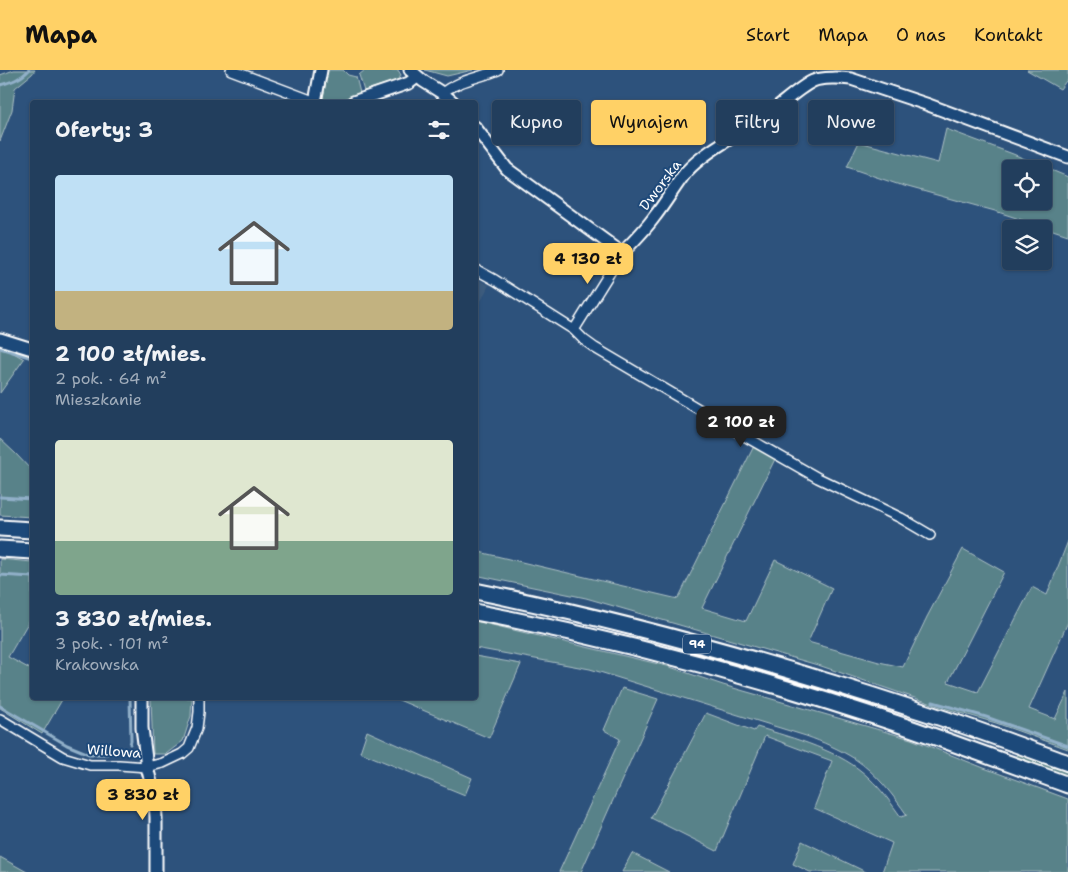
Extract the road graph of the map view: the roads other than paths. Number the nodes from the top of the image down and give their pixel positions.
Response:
1 (232, 70) edge
2 (321, 70) edge
3 (498, 70) edge
4 (414, 73) edge
5 (442, 93) junction
6 (311, 100) edge
7 (316, 100) edge
8 (359, 100) edge
9 (451, 100) edge
10 (478, 131) edge
11 (1068, 157) edge
12 (622, 253) junction
13 (478, 271) edge
14 (574, 330) junction
15 (0, 339) edge
16 (30, 348) edge
17 (0, 528) edge
18 (30, 530) edge
19 (930, 534) dead end
20 (0, 549) edge
21 (30, 551) edge
22 (478, 592) edge
23 (478, 613) edge
24 (142, 700) edge
25 (198, 700) edge
26 (0, 719) edge
27 (1068, 763) edge
28 (147, 767) junction
29 (1068, 785) edge
30 (156, 872) edge

1 - 6 street
2 - 7 street
3 - 5 street
4 - 5 street
4 - 8 street
5 - 9 street
10 - 12 street
11 - 12 street, Dworska
12 - 14 street
13 - 14 street
14 - 19 street
15 - 16 street
17 - 18 highway
20 - 21 highway
22 - 27 highway, 94
23 - 29 highway, 94
24 - 28 street
25 - 28 street
26 - 28 street, Willowa
28 - 30 street

